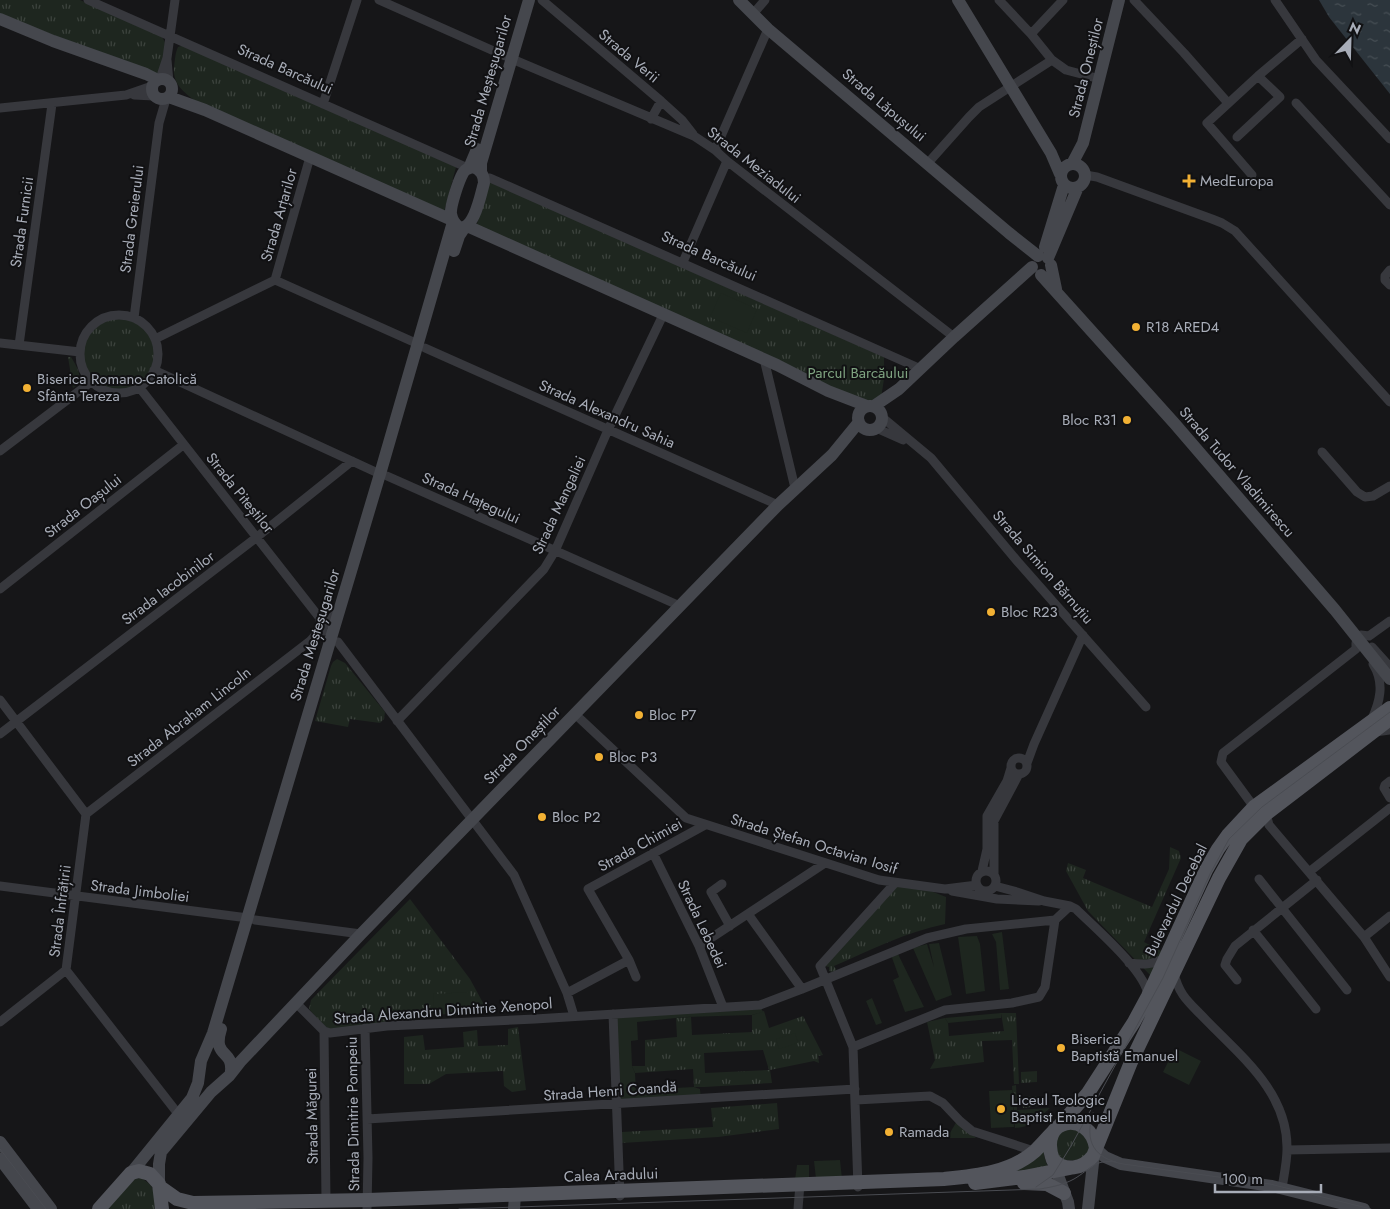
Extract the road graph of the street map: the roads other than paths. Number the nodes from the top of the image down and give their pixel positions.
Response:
1 (88, 0) edge
2 (175, 0) edge
3 (357, 0) edge
4 (379, 0) edge
5 (521, 0) edge
6 (529, 0) edge
7 (542, 0) edge
8 (739, 0) edge
9 (765, 0) edge
10 (958, 0) edge
11 (999, 0) edge
12 (1063, 0) edge
13 (1119, 0) edge
14 (1134, 0) edge
15 (1275, 0) edge
16 (753, 14) junction
17 (0, 19) edge
18 (768, 28) junction
19 (1031, 34) junction
20 (170, 36) junction
21 (1302, 39) junction
22 (509, 57) junction
23 (1052, 60) junction
24 (1258, 76) junction
25 (1100, 79) junction
26 (1011, 87) junction
27 (161, 89) junction
28 (661, 101) junction
29 (1296, 103) dead end
30 (52, 104) junction
31 (323, 104) junction
32 (1228, 104) junction
33 (0, 108) edge
34 (652, 118) junction
35 (694, 136) junction
36 (1237, 136) dead end
37 (1390, 139) edge
38 (1083, 143) junction
39 (715, 150) junction
40 (1051, 153) junction
41 (310, 157) junction
42 (727, 161) junction
43 (928, 163) junction
44 (1070, 164) junction
45 (475, 172) junction
46 (1084, 174) junction
47 (1252, 175) dead end
48 (1062, 180) junction
49 (1078, 187) junction
50 (1390, 205) edge
51 (449, 216) junction
52 (470, 226) junction
53 (683, 262) junction
54 (1040, 264) junction
55 (1388, 273) edge
56 (275, 280) junction
57 (1390, 285) edge
58 (663, 315) junction
59 (134, 318) junction
60 (954, 336) junction
61 (154, 339) junction
62 (0, 342) edge
63 (19, 345) junction
64 (422, 346) junction
65 (80, 352) junction
66 (764, 359) junction
67 (921, 369) junction
68 (154, 370) junction
69 (91, 382) junction
70 (139, 387) junction
71 (1390, 402) edge
72 (871, 418) junction
73 (608, 430) junction
74 (183, 445) junction
75 (0, 451) edge
76 (1322, 452) dead end
77 (352, 462) junction
78 (384, 475) junction
79 (1390, 486) edge
80 (795, 488) junction
81 (778, 505) junction
82 (257, 537) junction
83 (555, 551) junction
84 (0, 589) edge
85 (680, 606) junction
86 (340, 607) junction
87 (319, 617) junction
88 (331, 618) junction
89 (1390, 620) edge
90 (323, 628) junction
91 (1084, 635) junction
92 (1361, 637) junction
93 (310, 642) junction
94 (334, 643) junction
95 (1390, 667) edge
96 (1390, 679) edge
97 (0, 700) edge
98 (1146, 706) dead end
99 (1390, 708) edge
100 (575, 714) junction
101 (1390, 719) edge
102 (397, 721) junction
103 (17, 722) junction
104 (1371, 728) junction
105 (1390, 730) edge
106 (0, 734) edge
107 (1034, 744) junction
108 (1018, 758) junction
109 (1026, 763) junction
110 (1011, 768) junction
111 (1019, 774) junction
112 (1390, 781) edge
113 (1390, 798) edge
114 (1390, 808) edge
115 (86, 814) junction
116 (1262, 816) junction
117 (472, 821) junction
118 (705, 825) junction
119 (654, 853) junction
120 (825, 863) junction
121 (1309, 872) junction
122 (978, 878) junction
123 (1259, 879) dead end
124 (995, 880) junction
125 (1316, 880) junction
126 (894, 883) junction
127 (722, 884) dead end
128 (0, 886) edge
129 (945, 889) junction
130 (76, 896) junction
131 (1044, 901) junction
132 (1070, 906) junction
133 (1282, 908) junction
134 (748, 914) junction
135 (1390, 916) edge
136 (251, 919) junction
137 (1055, 920) junction
138 (730, 926) junction
139 (1253, 930) junction
140 (361, 934) junction
141 (1364, 937) junction
142 (699, 946) junction
143 (1166, 958) junction
144 (629, 960) junction
145 (1129, 963) junction
146 (66, 970) junction
147 (1174, 973) junction
148 (636, 977) dead end
149 (1390, 977) edge
150 (825, 980) junction
151 (1237, 980) dead end
152 (802, 989) junction
153 (1347, 990) dead end
154 (567, 994) junction
155 (1164, 994) junction
156 (1181, 994) junction
157 (1148, 996) junction
158 (296, 1003) junction
159 (723, 1007) junction
160 (1316, 1009) dead end
161 (613, 1014) junction
162 (574, 1016) junction
163 (0, 1022) edge
164 (365, 1028) junction
165 (324, 1031) junction
166 (853, 1047) junction
167 (204, 1056) junction
168 (231, 1062) junction
169 (200, 1071) junction
170 (220, 1082) junction
171 (855, 1089) junction
172 (856, 1100) junction
173 (617, 1104) junction
174 (179, 1115) junction
175 (367, 1119) junction
176 (1056, 1129) junction
177 (0, 1142) edge
178 (1390, 1148) edge
179 (1095, 1150) junction
180 (1287, 1150) junction
181 (1034, 1151) junction
182 (0, 1160) edge
183 (1060, 1166) junction
184 (131, 1173) junction
185 (986, 1183) junction
186 (858, 1184) junction
187 (160, 1185) junction
188 (800, 1186) junction
189 (1282, 1188) junction
190 (620, 1194) junction
191 (326, 1201) junction
192 (515, 1201) edge
193 (1068, 1203) edge
194 (368, 1204) edge
195 (259, 1206) edge
196 (38, 1209) edge
197 (51, 1209) edge
198 (99, 1209) edge
199 (162, 1209) edge
200 (198, 1209) edge
201 (798, 1209) edge
202 (1088, 1209) edge
203 (1364, 1209) edge

1 - 20 street, Strada Barcăului
2 - 20 street, Strada Greierului
3 - 31 street
4 - 22 street, Strada Meziadului
5 - 22 street, Strada Meșteșugarilor
6 - 22 street, Strada Meșteșugarilor
7 - 28 street, Strada Verii
8 - 16 street, Strada Lăpușului
9 - 16 street
10 - 26 street
11 - 19 street
12 - 19 street
13 - 25 street, Strada Oneștilor
14 - 32 street
15 - 21 street
16 - 18 street, Strada Lăpușului
17 - 27 street
18 - 39 street
18 - 43 street, Strada Lăpușului
19 - 23 street
20 - 27 street, Strada Greierului
20 - 31 street, Strada Barcăului
21 - 24 street
21 - 37 street
22 - 34 street, Strada Meziadului
22 - 45 street, Strada Meșteșugarilor
23 - 25 street
23 - 26 street
24 - 32 street
24 - 36 street
25 - 38 street, Strada Oneștilor
26 - 40 street
26 - 43 street
27 - 30 street
27 - 41 street
27 - 59 street, Strada Greierului
28 - 34 street
28 - 35 street, Strada Verii
29 - 50 street
30 - 33 street
30 - 63 street, Strada Furnicii
31 - 45 street, Strada Barcăului
32 - 47 street
34 - 35 street, Strada Meziadului
35 - 39 street, Strada Meziadului
38 - 44 street, Strada Oneștilor
38 - 46 street, Strada Oneștilor
39 - 42 street, Strada Meziadului
40 - 44 street
40 - 48 street
41 - 51 street
41 - 56 street, Strada Arțarilor
42 - 53 street
42 - 60 street, Strada Meziadului
43 - 54 street, Strada Lăpușului
44 - 46 street
44 - 48 street
45 - 51 street, Strada Meșteșugarilor
45 - 52 street, Strada Meșteșugarilor
45 - 53 street, Strada Barcăului
46 - 49 street
46 - 71 street
48 - 49 street
48 - 54 street, Strada Oneștilor
49 - 54 street, Strada Oneștilor
51 - 52 street
51 - 64 street, Strada Meșteșugarilor
52 - 58 street
52 - 64 street, Strada Meșteșugarilor
53 - 67 street, Strada Barcăului
54 - 60 street, Strada Oneștilor
54 - 92 street, Strada Tudor Vladimirescu
55 - 57 street
56 - 61 street
56 - 64 street, Strada Alexandru Sahia
58 - 66 street
58 - 73 street, Strada Mangaliei
59 - 61 street
59 - 65 street
60 - 67 street, Strada Oneștilor
61 - 68 street
62 - 63 street
63 - 65 street
64 - 73 street, Strada Alexandru Sahia
64 - 78 street, Strada Meșteșugarilor
65 - 69 street
66 - 72 street
66 - 80 street
67 - 72 street, Strada Oneștilor
68 - 70 street
68 - 77 street, Strada Hațegului
69 - 70 street
69 - 75 street
70 - 74 street, Strada Piteștilor
72 - 80 street, Strada Oneștilor
72 - 91 street, Strada Simion Bărnuțiu
73 - 81 street, Strada Alexandru Sahia
73 - 83 street, Strada Mangaliei
74 - 82 street, Strada Piteștilor
74 - 84 street, Strada Oașului
76 - 79 street
77 - 78 street, Strada Hațegului
77 - 82 street, Strada Iacobinilor
78 - 83 street, Strada Hațegului
78 - 86 street, Strada Meșteșugarilor
78 - 94 street, Strada Meșteșugarilor
80 - 81 street, Strada Oneștilor
81 - 85 street, Strada Oneștilor
82 - 87 street, Strada Piteștilor
82 - 103 street, Strada Iacobinilor
83 - 85 street, Strada Hațegului
83 - 102 street, Strada Mangaliei
85 - 100 street, Strada Oneștilor
86 - 88 street, Strada Abraham Lincoln
86 - 94 street, Strada Meșteșugarilor
87 - 88 street
87 - 90 street, Strada Piteștilor
88 - 90 street, Strada Abraham Lincoln
89 - 92 street
90 - 93 street, Strada Abraham Lincoln
90 - 94 street, Strada Piteștilor
91 - 98 street, Strada Simion Bărnuțiu
91 - 107 street
92 - 95 street
92 - 96 street, Strada Tudor Vladimirescu
92 - 104 street
92 - 116 street
93 - 94 street
93 - 115 street, Strada Abraham Lincoln
94 - 102 street, Strada Piteștilor
94 - 136 street, Strada Meșteșugarilor
97 - 103 street
99 - 104 main road, Bulevardul Decebal
100 - 117 street, Strada Oneștilor
100 - 118 street, Strada Ștefan Octavian Iosif
101 - 104 main road, Bulevardul Decebal
102 - 117 street, Strada Piteștilor
103 - 106 street, Strada Iacobinilor
103 - 115 street
104 - 105 street
104 - 116 main road, Bulevardul Decebal
107 - 108 street
107 - 109 street
108 - 109 street
108 - 110 street
109 - 111 street
110 - 111 street
110 - 122 street
111 - 124 street
112 - 113 street
114 - 121 street
115 - 130 street, Strada Înfrățirii
116 - 121 street
116 - 143 main road, Bulevardul Decebal
116 - 147 main road, Bulevardul Decebal
117 - 140 street, Strada Oneștilor
117 - 154 street, Strada Piteștilor
118 - 119 street, Strada Chimiei
118 - 120 street, Strada Ștefan Octavian Iosif
119 - 142 street, Strada Lebedei
119 - 144 street, Strada Chimiei
120 - 126 street, Strada Ștefan Octavian Iosif
120 - 134 street
121 - 125 street
122 - 124 street, Strada Ștefan Octavian Iosif
122 - 124 street, Strada Ștefan Octavian Iosif
122 - 129 street, Strada Ștefan Octavian Iosif
123 - 133 street
124 - 131 street, Strada Ștefan Octavian Iosif
125 - 133 street
125 - 141 street
126 - 129 street, Strada Ștefan Octavian Iosif
126 - 150 street
127 - 138 street
128 - 130 street, Strada Jimboliei
129 - 131 street, Strada Ștefan Octavian Iosif
130 - 136 street, Strada Jimboliei
130 - 146 street, Strada Înfrățirii
131 - 132 street, Strada Ștefan Octavian Iosif
132 - 137 street
132 - 145 street, Strada Ștefan Octavian Iosif
133 - 139 street
133 - 153 street
134 - 138 street
134 - 152 street
135 - 141 street
136 - 140 street, Strada Jimboliei
136 - 167 street, Strada Meșteșugarilor
136 - 168 street, Strada Meșteșugarilor
137 - 150 street, Strada Alexandru Dimitrie Xenopol
137 - 166 street
138 - 142 street
139 - 151 street
139 - 160 street
140 - 158 street, Strada Oneștilor
141 - 149 street
142 - 159 street, Strada Lebedei
143 - 145 street
143 - 157 main road, Bulevardul Decebal
144 - 148 street
144 - 154 street, Strada Alexandru Dimitrie Xenopol
145 - 157 street, Strada Ștefan Octavian Iosif
146 - 163 street
146 - 174 street, Strada Înfrățirii
147 - 155 main road, Bulevardul Decebal
147 - 156 street
150 - 152 street, Strada Alexandru Dimitrie Xenopol
150 - 166 street
152 - 159 street, Strada Alexandru Dimitrie Xenopol
154 - 162 street, Strada Alexandru Dimitrie Xenopol
155 - 156 street
155 - 179 main road, Bulevardul Decebal
156 - 180 street
157 - 176 main road, Bulevardul Decebal
158 - 165 street, Strada Alexandru Dimitrie Xenopol
158 - 168 street, Strada Oneștilor
159 - 161 street, Strada Alexandru Dimitrie Xenopol
161 - 162 street, Strada Alexandru Dimitrie Xenopol
161 - 173 street
162 - 164 street, Strada Alexandru Dimitrie Xenopol
164 - 165 street, Strada Alexandru Dimitrie Xenopol
164 - 175 street, Strada Dimitrie Pompeiu
165 - 191 street, Strada Măgurei
166 - 171 street
167 - 168 street
167 - 169 street
168 - 170 street
169 - 170 street
169 - 174 street
170 - 187 street
171 - 172 street
171 - 173 street, Strada Henri Coandă
172 - 181 street
172 - 186 street
173 - 175 street, Strada Henri Coandă
173 - 190 street
174 - 184 street
175 - 194 street, Strada Dimitrie Pompeiu
176 - 179 main road
176 - 181 main road, Calea Aradului
176 - 183 main road
177 - 197 street
178 - 180 street
179 - 183 main road
179 - 189 street
179 - 202 street, Bulevardul Decebal
180 - 189 street
181 - 186 main road, Calea Aradului
182 - 196 street
183 - 185 main road, Calea Aradului
183 - 193 street
184 - 187 main road, Calea Aradului
184 - 198 main road
185 - 186 main road, Calea Aradului
185 - 193 main road
186 - 188 main road, Calea Aradului
187 - 195 main road, Calea Aradului
187 - 199 main road
188 - 190 main road, Calea Aradului
188 - 201 street
189 - 203 street
190 - 192 main road, Calea Aradului
191 - 194 main road, Calea Aradului
191 - 195 main road, Calea Aradului
192 - 194 main road, Calea Aradului
194 - 195 main road, Calea Aradului
195 - 200 main road, Calea Aradului

